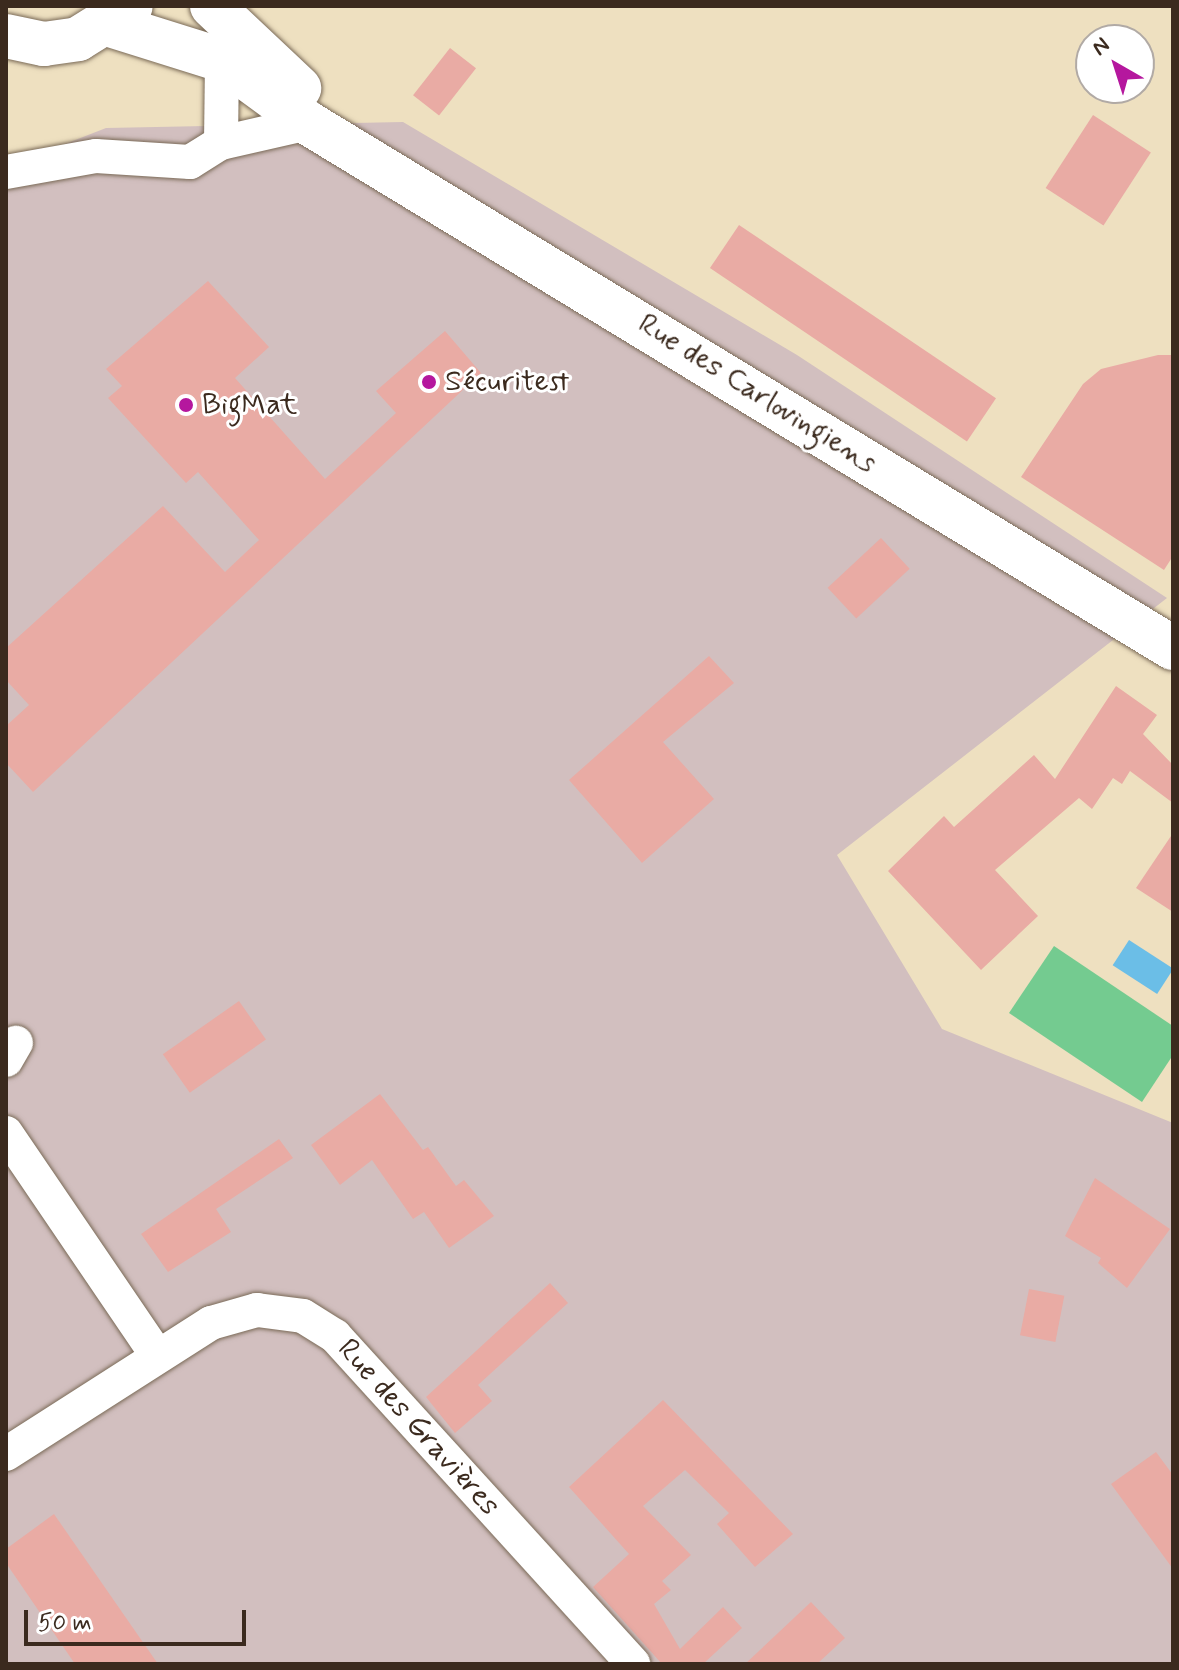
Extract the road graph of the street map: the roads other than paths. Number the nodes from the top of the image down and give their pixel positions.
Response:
1 (212, 6) edge
2 (121, 15) edge
3 (8, 38) edge
4 (222, 60) junction
5 (325, 130) junction
6 (221, 143) junction
7 (6, 172) edge
8 (1173, 648) edge
9 (6, 1133) edge
10 (156, 1354) junction
11 (6, 1454) edge
12 (633, 1664) edge

1 - 5 street, Rue des Carlovingiens
2 - 3 street
2 - 4 street, Rue des Carlovingiens
4 - 5 street, Rue des Carlovingiens
4 - 6 street
5 - 6 street
5 - 8 street, Rue des Carlovingiens
6 - 7 street
9 - 10 street
10 - 11 street, Rue des Gravières
10 - 12 street, Rue des Gravières

